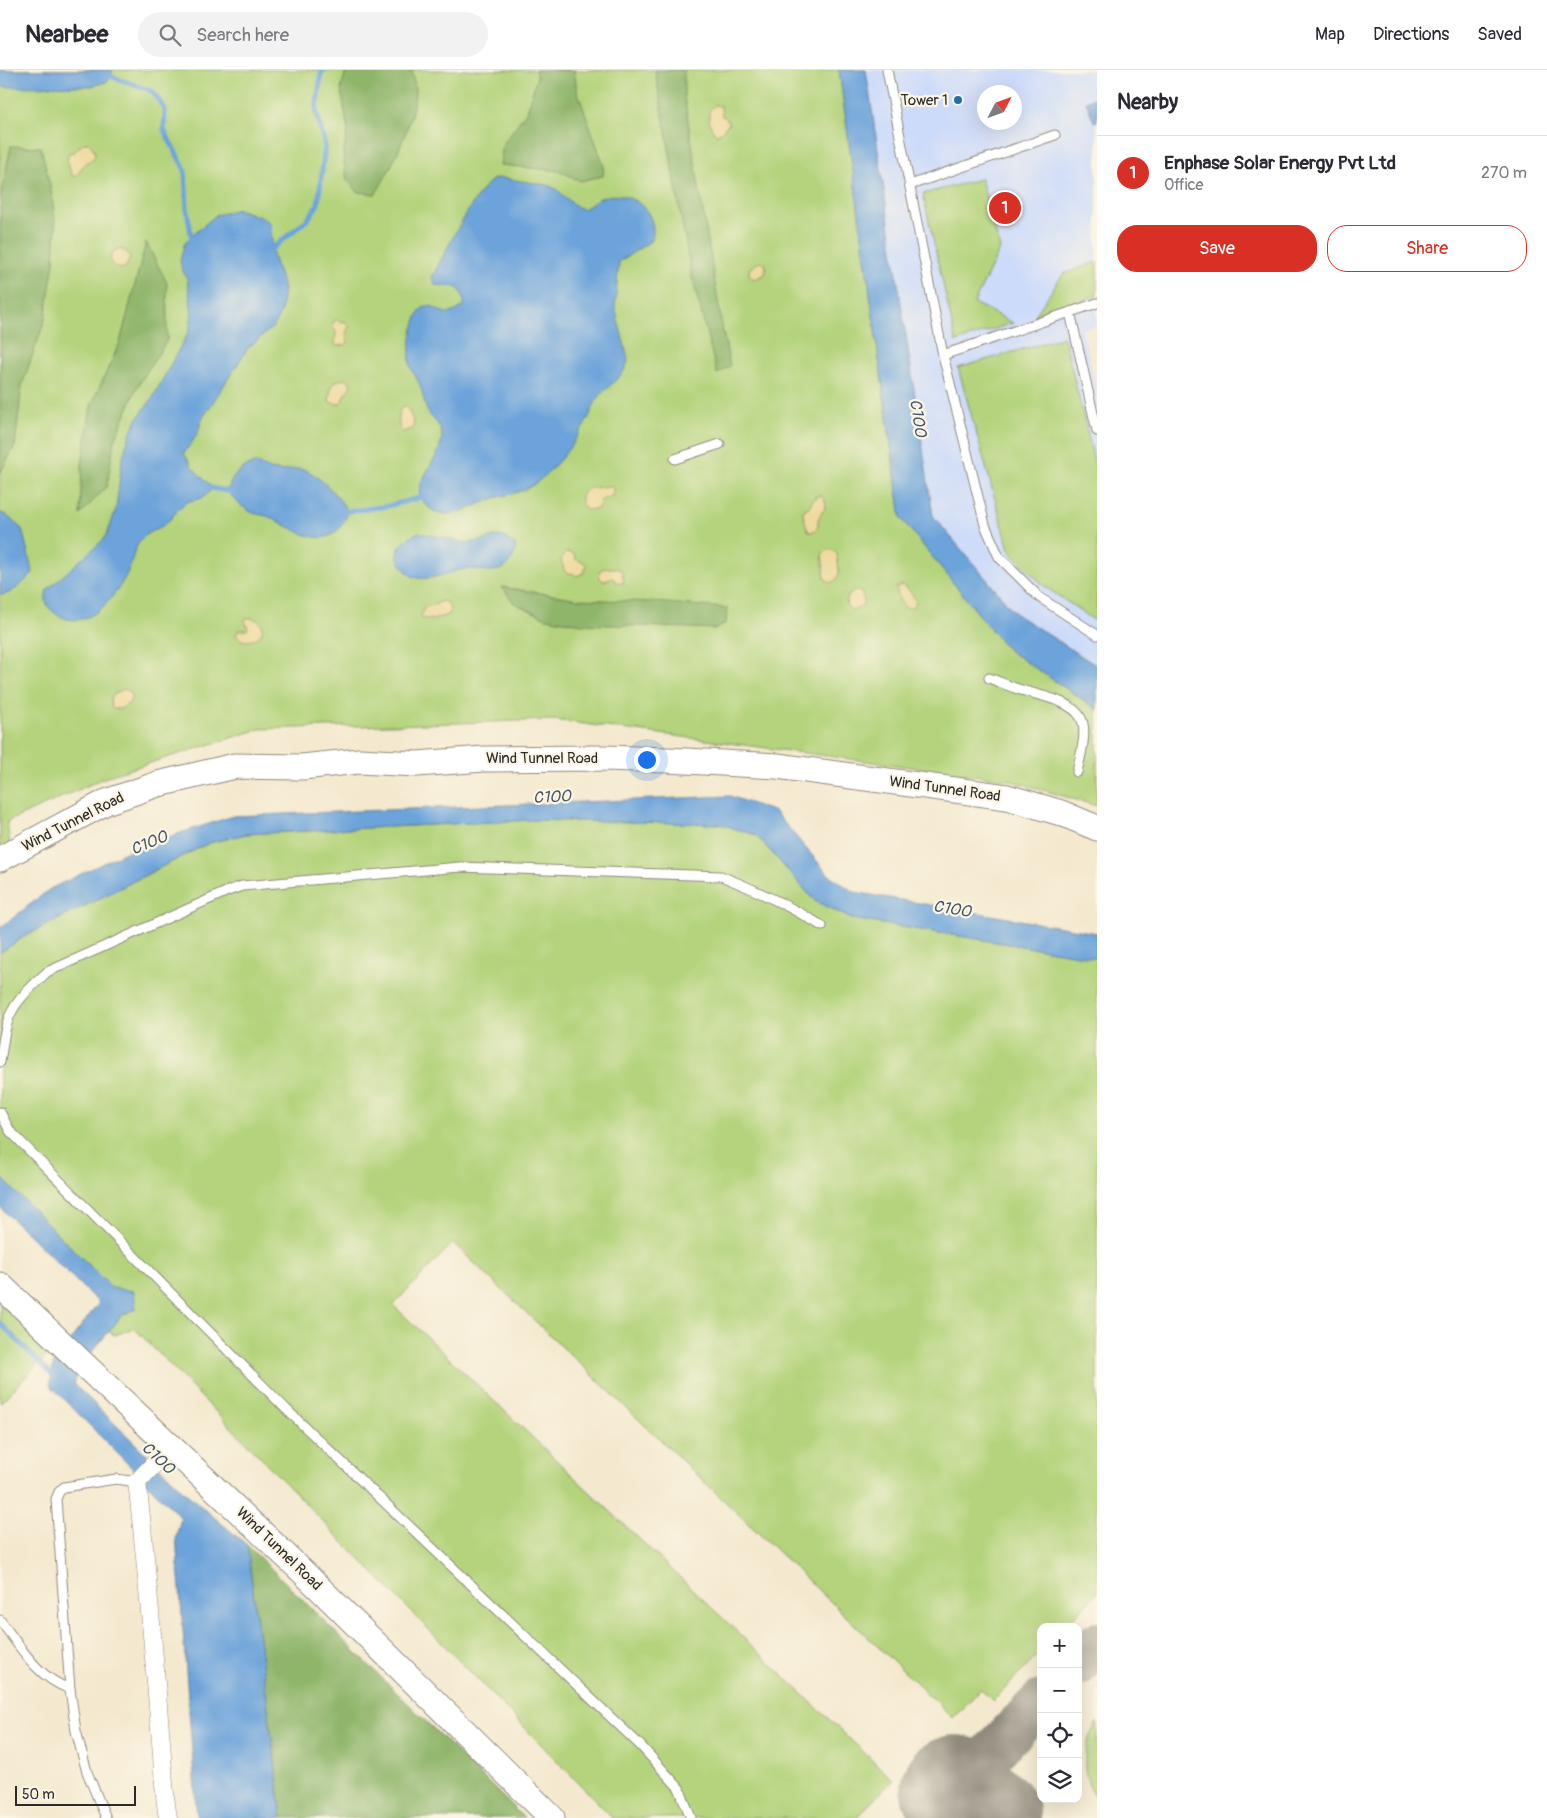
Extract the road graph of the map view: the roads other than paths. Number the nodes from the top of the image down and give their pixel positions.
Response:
1 (887, 70) edge
2 (1055, 135) dead end
3 (910, 185) junction
4 (1097, 303) edge
5 (1070, 312) junction
6 (943, 356) junction
7 (1097, 431) edge
8 (720, 444) dead end
9 (675, 459) dead end
10 (1097, 635) edge
11 (989, 678) dead end
12 (1077, 772) dead end
13 (1097, 828) edge
14 (0, 859) edge
15 (822, 926) dead end
16 (0, 1062) edge
17 (0, 1112) edge
18 (0, 1285) edge
19 (163, 1451) junction
20 (138, 1481) junction
21 (0, 1620) edge
22 (70, 1689) junction
23 (106, 1818) edge
24 (168, 1818) edge
25 (552, 1818) edge
26 (691, 1818) edge

1 - 3 lane
2 - 3 lane
3 - 6 lane
4 - 5 lane
5 - 6 lane
5 - 7 lane
6 - 10 lane
8 - 9 lane
11 - 12 lane
13 - 14 street, Wind Tunnel Road
15 - 16 lane
17 - 26 lane
18 - 19 street, Wind Tunnel Road
19 - 20 street
19 - 25 street, Wind Tunnel Road
20 - 22 lane
20 - 24 street
21 - 22 lane
22 - 23 lane

